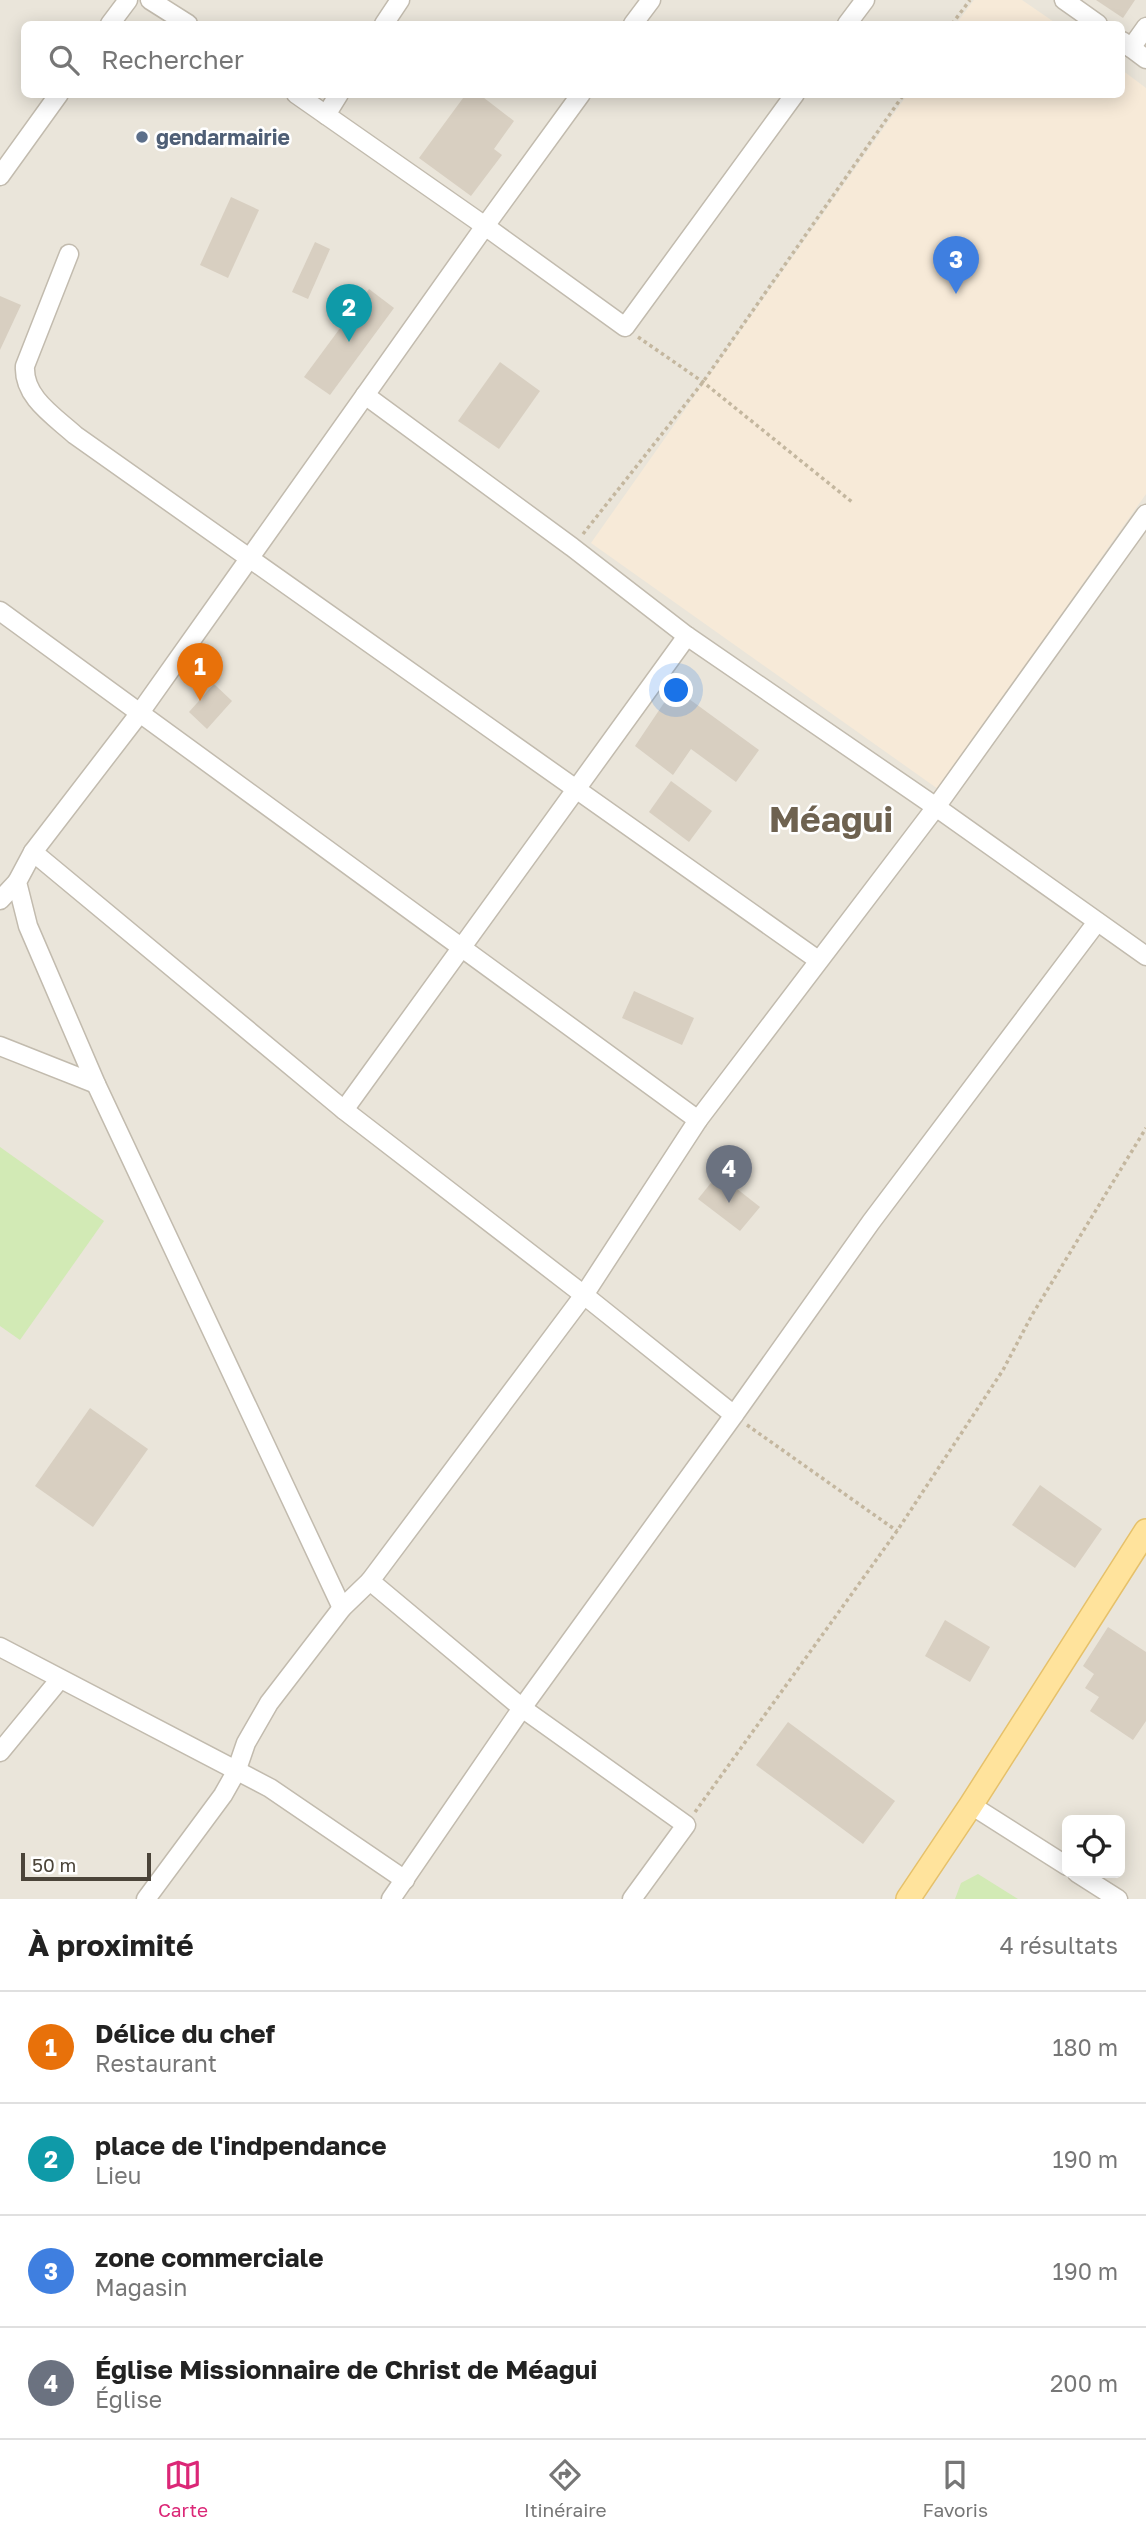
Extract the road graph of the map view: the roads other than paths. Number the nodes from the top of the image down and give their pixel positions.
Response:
1 (128, 0) edge
2 (149, 0) edge
3 (400, 0) edge
4 (651, 0) edge
5 (865, 0) edge
6 (1064, 0) edge
7 (112, 21) edge
8 (183, 21) edge
9 (386, 21) edge
10 (635, 21) edge
11 (849, 21) edge
12 (1094, 21) edge
13 (1146, 27) edge
14 (1126, 44) edge
15 (1146, 59) edge
16 (56, 98) edge
17 (302, 98) edge
18 (337, 98) edge
19 (578, 98) edge
20 (792, 98) edge
21 (326, 115) junction
22 (0, 176) edge
23 (485, 226) junction
24 (69, 254) dead end
25 (365, 395) junction
26 (1146, 514) edge
27 (248, 559) junction
28 (0, 611) edge
29 (687, 636) junction
30 (139, 714) junction
31 (575, 789) junction
32 (936, 807) junction
33 (33, 852) junction
34 (17, 882) junction
35 (0, 900) edge
36 (1097, 922) junction
37 (463, 948) junction
38 (1146, 956) edge
39 (818, 960) junction
40 (0, 1046) edge
41 (96, 1084) junction
42 (344, 1110) junction
43 (698, 1120) junction
44 (584, 1295) junction
45 (734, 1416) junction
46 (1146, 1531) edge
47 (370, 1581) junction
48 (342, 1608) junction
49 (0, 1647) edge
50 (60, 1679) junction
51 (522, 1708) junction
52 (0, 1752) edge
53 (236, 1772) junction
54 (971, 1805) junction
55 (1062, 1863) edge
56 (1085, 1878) edge
57 (405, 1880) junction
58 (146, 1899) edge
59 (391, 1899) edge
60 (632, 1899) edge
61 (908, 1899) edge
62 (1118, 1899) edge

1 - 7 street
2 - 8 street
3 - 9 street
4 - 10 street
5 - 11 street
6 - 12 street
13 - 14 street
14 - 15 street
16 - 22 street
17 - 21 street
18 - 21 street
19 - 23 street
20 - 23 street
21 - 23 street
23 - 25 street
24 - 27 street
25 - 27 street
25 - 29 street
26 - 32 street
27 - 30 street
27 - 31 street
28 - 30 street
29 - 31 street
29 - 32 street
30 - 33 street
30 - 37 street
31 - 37 street
31 - 39 street
32 - 36 street
32 - 39 street
33 - 34 street
33 - 42 street
34 - 35 street
34 - 41 street
36 - 38 street
36 - 45 street
37 - 42 street
37 - 43 street
39 - 43 street
40 - 41 street
41 - 48 street
42 - 44 street
43 - 44 street
44 - 45 street
44 - 47 street
45 - 51 street
46 - 54 main road
47 - 48 street
47 - 51 street
48 - 53 street
49 - 50 street
50 - 52 street
50 - 53 street
51 - 57 street
51 - 60 street
53 - 57 street
53 - 58 street
54 - 55 street
54 - 61 main road
56 - 62 street
57 - 59 street

